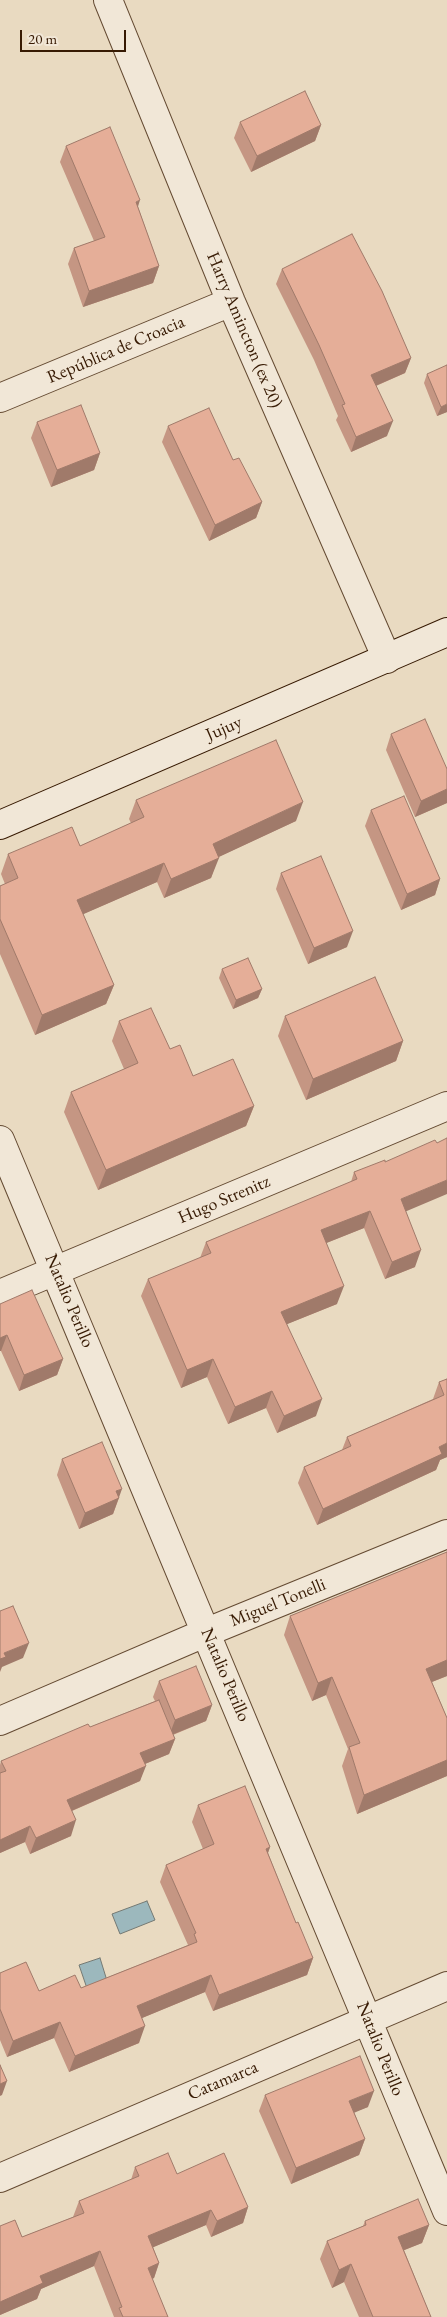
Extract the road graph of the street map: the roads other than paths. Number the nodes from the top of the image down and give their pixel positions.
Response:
1 (108, 0) edge
2 (231, 302) junction
3 (0, 398) edge
4 (447, 632) edge
5 (386, 658) junction
6 (0, 825) edge
7 (447, 1106) edge
8 (0, 1140) edge
9 (56, 1271) junction
10 (0, 1294) edge
11 (447, 1534) edge
12 (207, 1632) junction
13 (0, 1722) edge
14 (447, 1986) edge
15 (367, 2019) junction
16 (0, 2178) edge
17 (447, 2211) edge

1 - 2 street, Harry Amincton (ex 20)
2 - 3 street, República de Croacia
2 - 5 street, Harry Amincton (ex 20)
4 - 5 street, Jujuy
5 - 6 street, Jujuy
7 - 9 street, Hugo Strenitz
8 - 9 street, Natalio Perillo
9 - 10 street, Hugo Strenitz
9 - 12 street, Natalio Perillo
11 - 12 street, Miguel Tonelli
12 - 13 street, Miguel Tonelli
12 - 15 street, Natalio Perillo
14 - 15 street, Catamarca
15 - 16 street, Catamarca
15 - 17 street, Natalio Perillo

